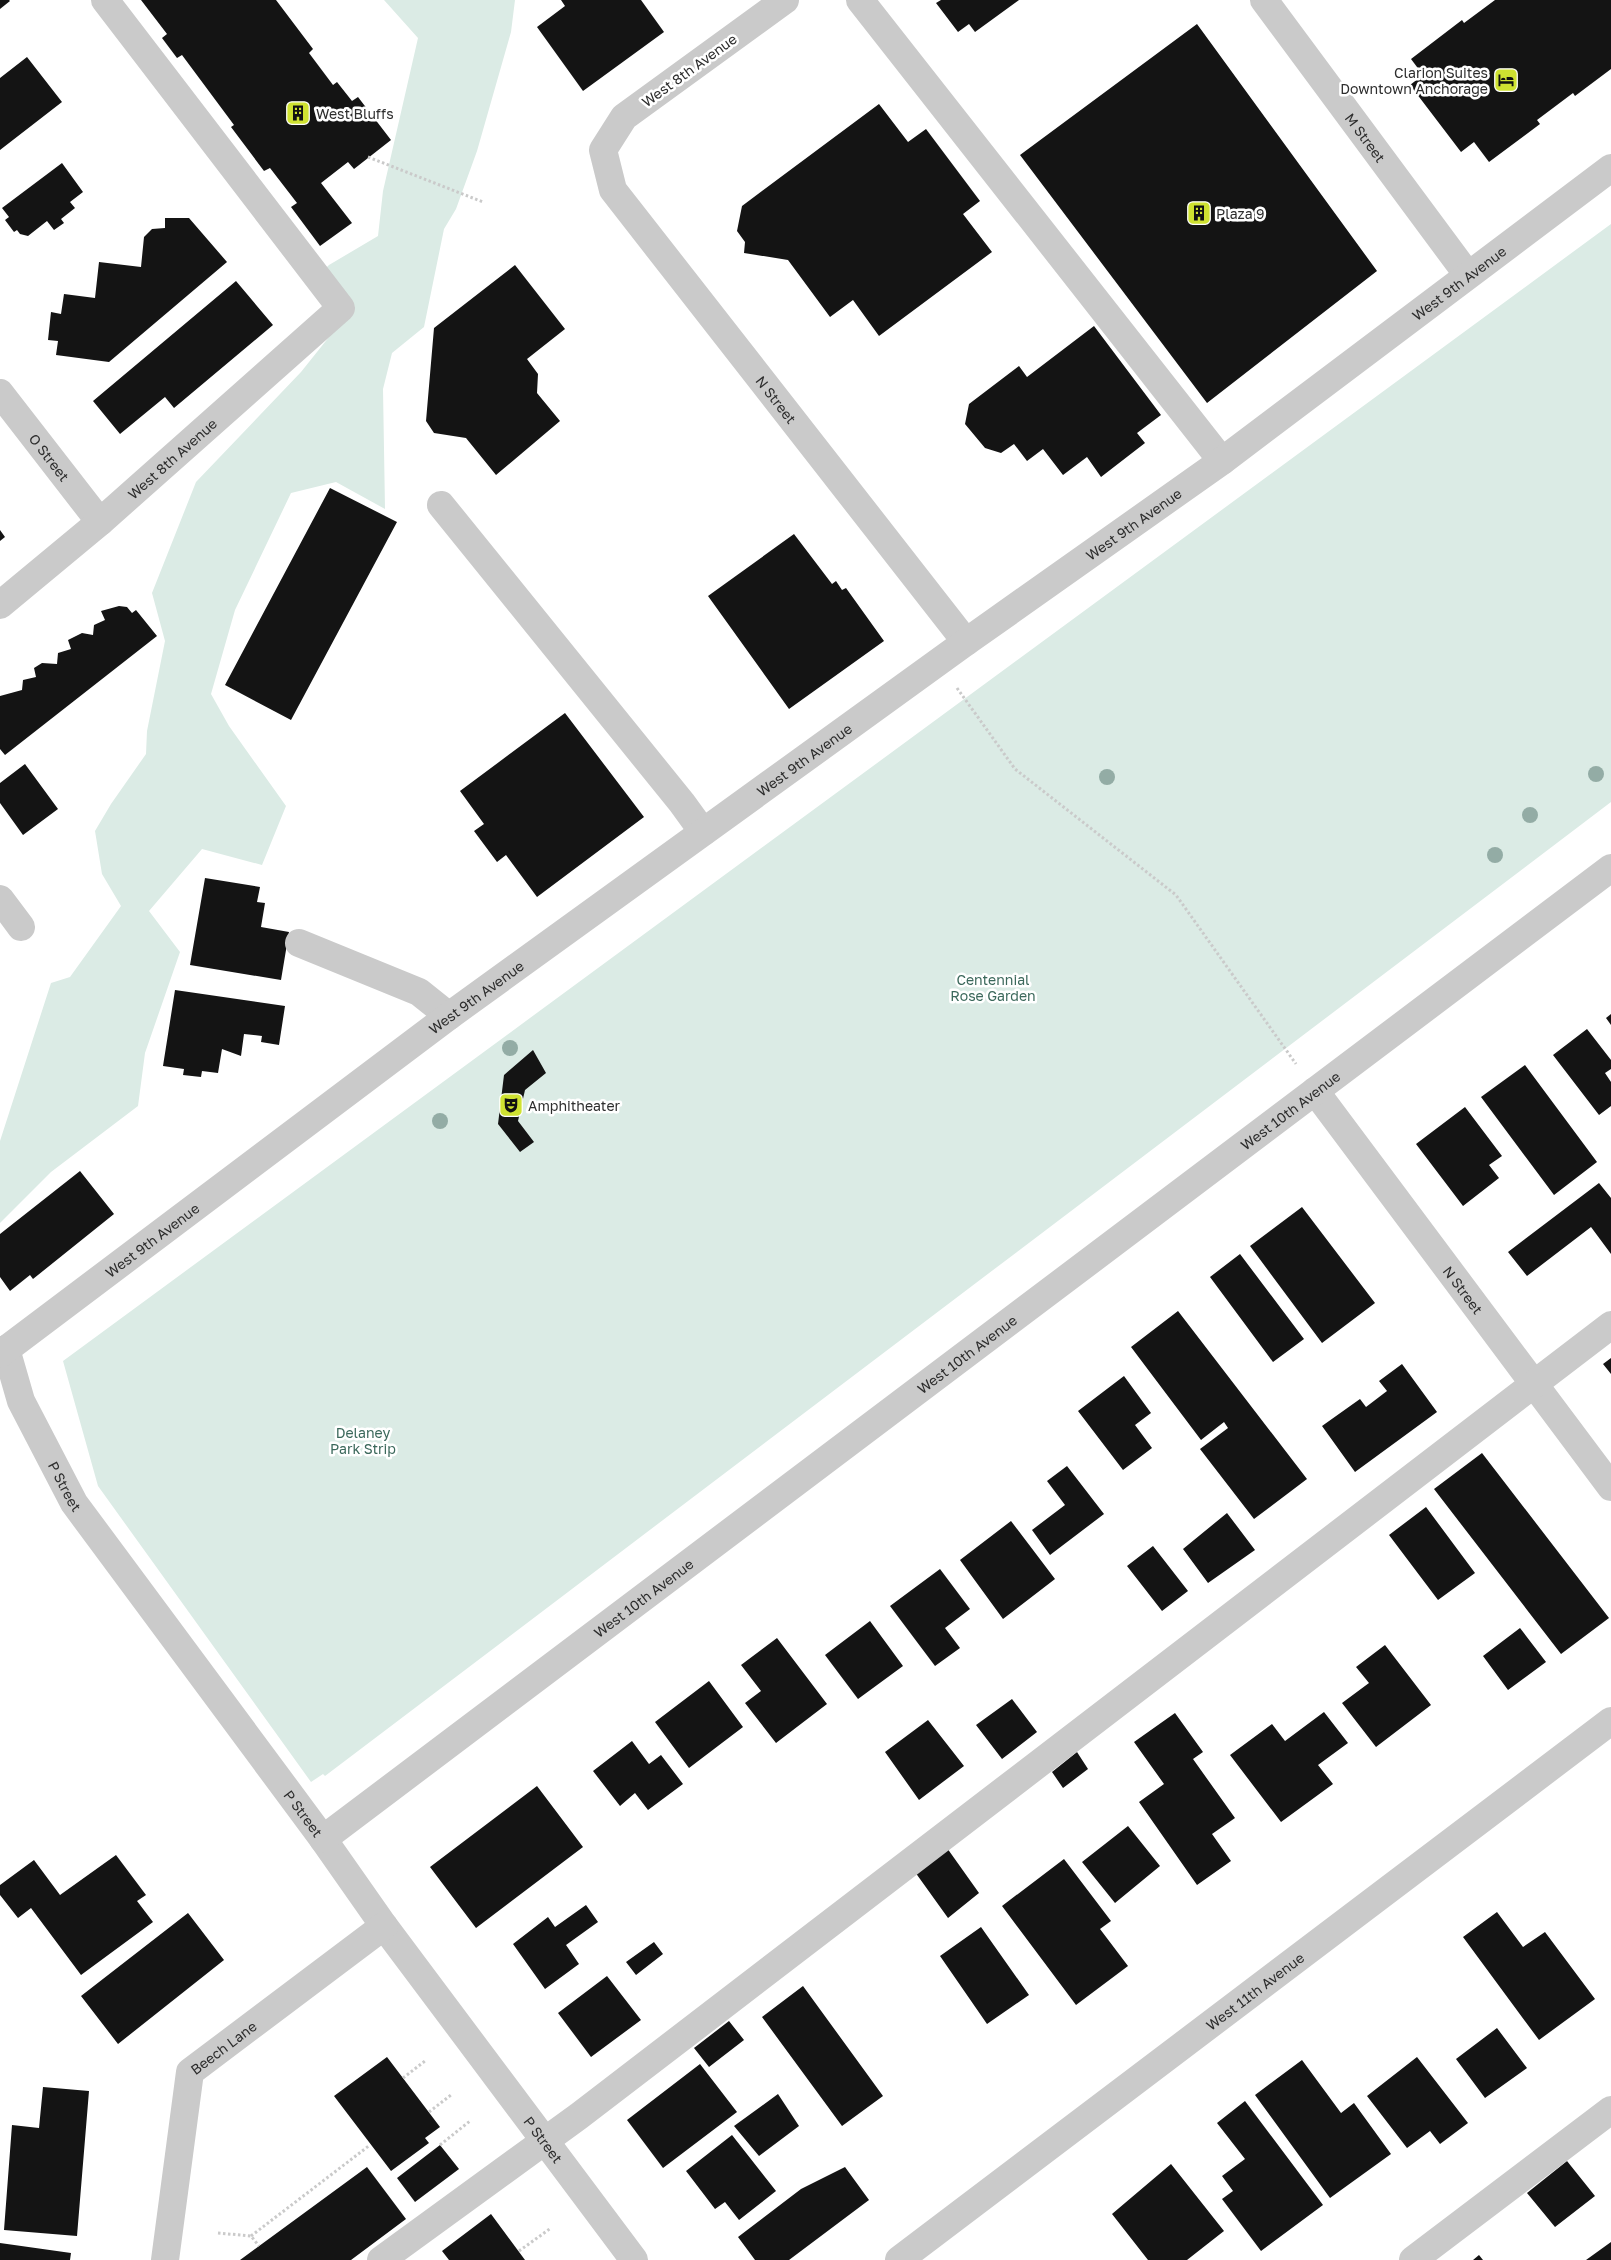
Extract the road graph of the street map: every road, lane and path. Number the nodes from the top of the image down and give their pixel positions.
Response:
1 (106, 0) edge
2 (785, 0) edge
3 (860, 0) edge
4 (1264, 0) edge
5 (603, 150) joint
6 (368, 157) dead end
7 (1611, 168) edge
8 (483, 202) dead end
9 (1467, 274) junction
10 (0, 393) edge
11 (1222, 461) junction
12 (441, 505) dead end
13 (100, 522) junction
14 (0, 605) edge
15 (966, 642) junction
16 (965, 698) dead end
17 (703, 832) junction
18 (1611, 868) edge
19 (0, 899) edge
20 (21, 927) dead end
21 (299, 943) dead end
22 (449, 1016) junction
23 (1316, 1091) junction
24 (1611, 1325) edge
25 (3, 1352) edge
26 (1533, 1383) junction
27 (1611, 1487) edge
28 (1611, 1721) edge
29 (323, 1839) junction
30 (384, 1926) junction
31 (425, 2061) dead end
32 (403, 2078) dead end
33 (451, 2095) dead end
34 (1611, 2110) edge
35 (428, 2112) dead end
36 (470, 2121) dead end
37 (545, 2141) junction
38 (370, 2145) dead end
39 (440, 2145) dead end
40 (551, 2228) dead end
41 (218, 2233) dead end
42 (251, 2236) junction
43 (259, 2246) dead end
44 (519, 2251) dead end
45 (165, 2260) edge
46 (381, 2260) edge
47 (634, 2260) edge
48 (899, 2260) edge
49 (1413, 2260) edge

1 - 13 street, West 8th Avenue
2 - 5 street, West 8th Avenue
3 - 11 street
4 - 9 street, M Street
5 - 15 street, N Street
6 - 8 path
7 - 9 street, West 9th Avenue
9 - 11 street, West 9th Avenue
10 - 13 street, O Street
11 - 15 street, West 9th Avenue
12 - 17 street
13 - 14 street, West 8th Avenue
15 - 17 street, West 9th Avenue
16 - 23 path
17 - 22 street, West 9th Avenue
18 - 23 street, West 10th Avenue
19 - 20 street
21 - 22 street
22 - 25 street, West 9th Avenue
23 - 26 street, N Street
23 - 29 street, West 10th Avenue
24 - 26 street
25 - 29 street, P Street
26 - 27 street, N Street
26 - 37 street
28 - 48 street, West 11th Avenue
29 - 30 street, P Street
30 - 37 street, P Street
30 - 45 street, Beech Lane
31 - 32 path
33 - 35 path
34 - 49 street
36 - 39 path
37 - 46 street
37 - 47 street, P Street
38 - 42 path
40 - 44 path
41 - 42 path
42 - 43 path

